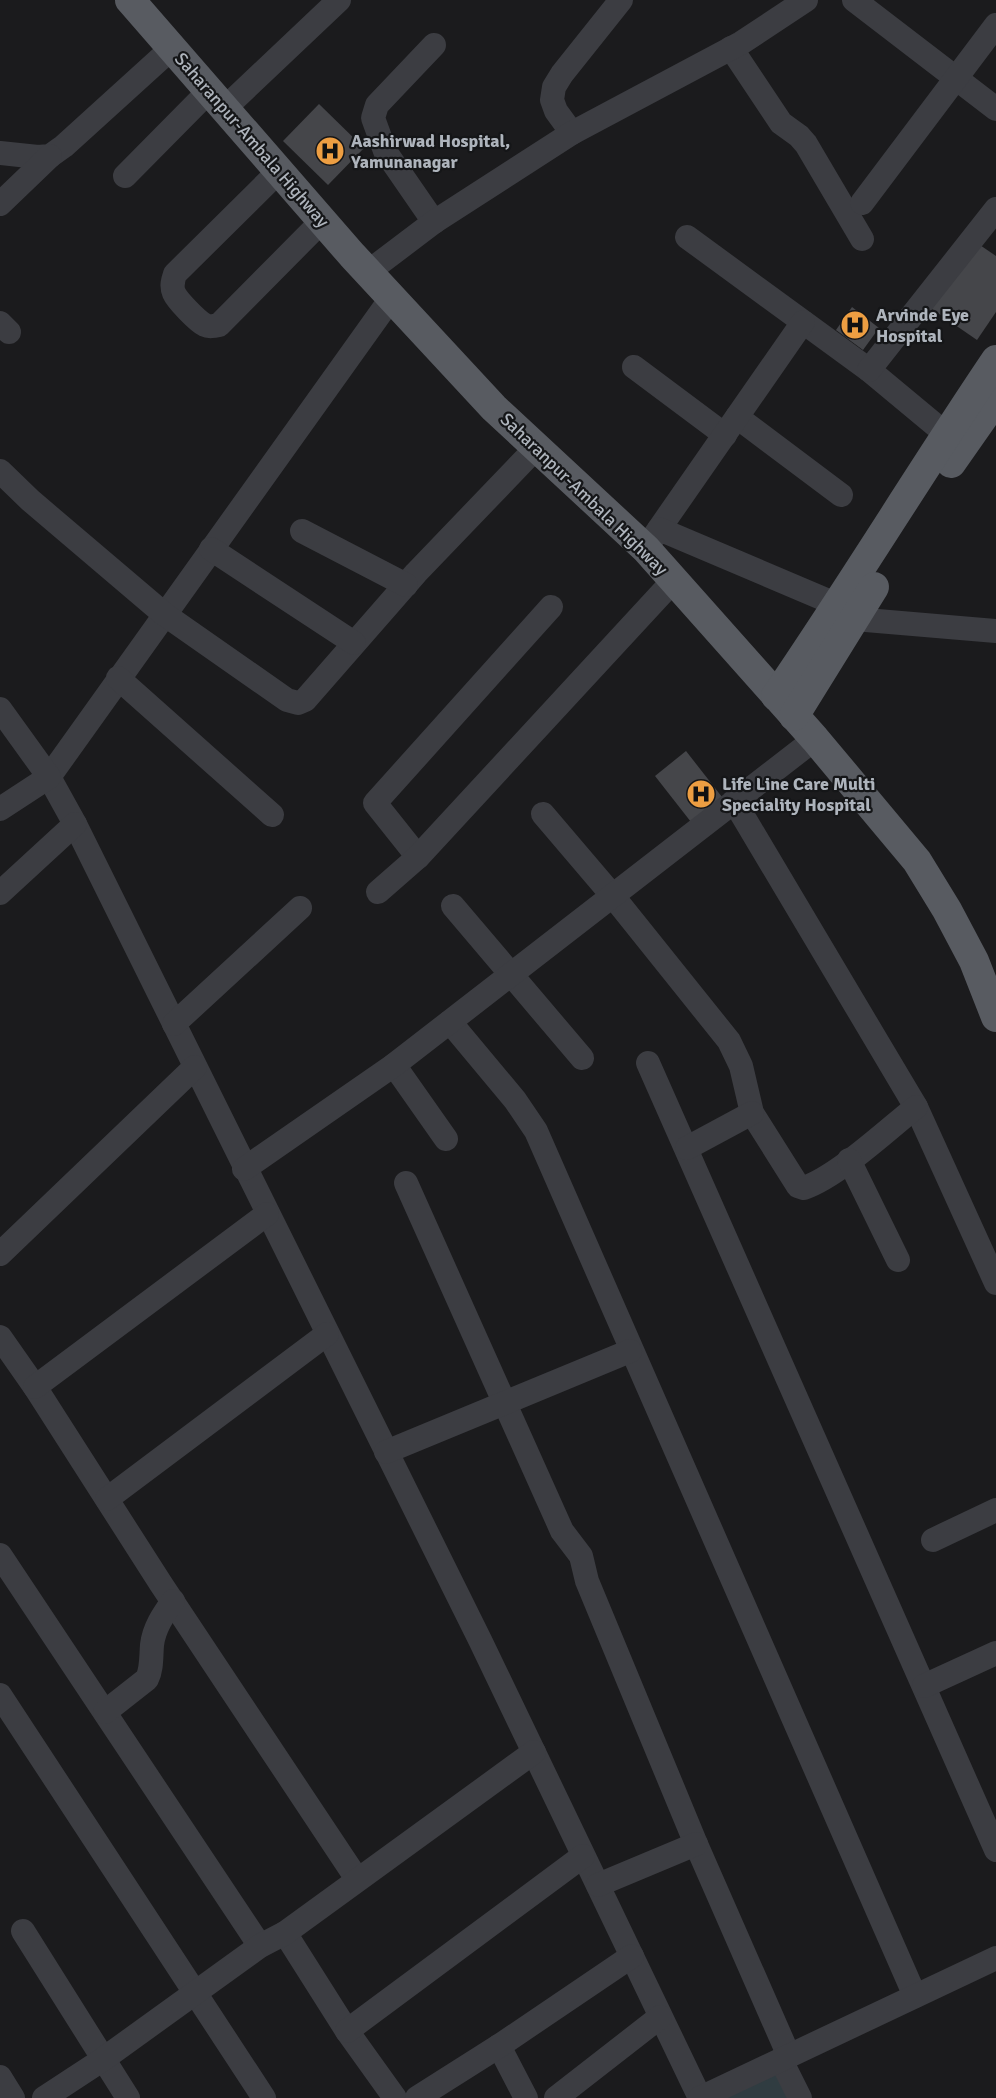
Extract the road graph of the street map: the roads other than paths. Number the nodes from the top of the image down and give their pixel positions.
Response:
1 (130, 0) edge
2 (339, 0) edge
3 (621, 0) edge
4 (806, 0) edge
5 (854, 0) edge
6 (996, 25) edge
7 (434, 45) dead end
8 (172, 48) junction
9 (731, 48) junction
10 (957, 80) junction
11 (217, 100) junction
12 (996, 109) edge
13 (572, 133) junction
14 (0, 153) edge
15 (50, 156) junction
16 (279, 171) junction
17 (125, 176) dead end
18 (862, 203) dead end
19 (0, 204) edge
20 (996, 209) edge
21 (322, 221) junction
22 (434, 222) junction
23 (687, 237) dead end
24 (862, 239) dead end
25 (368, 272) junction
26 (392, 297) junction
27 (803, 322) junction
28 (996, 360) edge
29 (634, 367) dead end
30 (869, 370) junction
31 (996, 399) edge
32 (731, 426) junction
33 (946, 434) junction
34 (536, 448) junction
35 (0, 471) edge
36 (841, 495) dead end
37 (302, 531) dead end
38 (652, 539) junction
39 (211, 549) junction
40 (674, 580) junction
41 (406, 585) junction
42 (551, 607) dead end
43 (846, 612) junction
44 (164, 614) junction
45 (996, 631) edge
46 (354, 643) junction
47 (118, 678) junction
48 (785, 706) junction
49 (0, 709) edge
50 (815, 740) junction
51 (49, 777) junction
52 (734, 801) junction
53 (0, 808) edge
54 (543, 814) dead end
55 (272, 815) dead end
56 (75, 824) junction
57 (418, 857) junction
58 (378, 892) dead end
59 (0, 893) edge
60 (612, 895) junction
61 (453, 906) dead end
62 (300, 908) dead end
63 (510, 974) junction
64 (996, 1017) edge
65 (450, 1022) junction
66 (174, 1024) junction
67 (582, 1058) dead end
68 (648, 1063) dead end
69 (394, 1065) junction
70 (195, 1067) junction
71 (916, 1107) junction
72 (752, 1113) junction
73 (446, 1139) dead end
74 (687, 1148) junction
75 (849, 1160) junction
76 (244, 1168) junction
77 (406, 1184) dead end
78 (267, 1214) junction
79 (0, 1254) edge
80 (898, 1260) dead end
81 (996, 1283) edge
82 (327, 1334) junction
83 (0, 1337) edge
84 (630, 1351) junction
85 (35, 1387) junction
86 (504, 1403) junction
87 (386, 1452) junction
88 (107, 1499) junction
89 (996, 1510) edge
90 (933, 1540) dead end
91 (0, 1555) edge
92 (173, 1601) junction
93 (996, 1653) edge
94 (924, 1686) junction
95 (0, 1695) edge
96 (105, 1712) junction
97 (534, 1752) junction
98 (696, 1844) junction
99 (996, 1850) edge
100 (584, 1856) junction
101 (357, 1880) junction
102 (598, 1885) junction
103 (23, 1932) dead end
104 (285, 1933) junction
105 (260, 1946) junction
106 (632, 1956) junction
107 (996, 1958) edge
108 (195, 1993) junction
109 (915, 1995) junction
110 (660, 2017) junction
111 (347, 2031) junction
112 (499, 2046) junction
113 (785, 2058) junction
114 (102, 2060) junction
115 (0, 2077) edge
116 (13, 2098) edge
117 (44, 2098) edge
118 (128, 2098) edge
119 (264, 2098) edge
120 (395, 2098) edge
121 (417, 2098) edge
122 (526, 2098) edge
123 (556, 2098) edge
124 (700, 2098) edge
125 (800, 2098) edge

1 - 8 main road, Saharanpur-Ambala Highway
2 - 11 street
3 - 13 street
4 - 9 street
5 - 10 street
6 - 10 street
7 - 22 street
8 - 11 main road, Saharanpur-Ambala Highway
8 - 15 street
9 - 13 street
9 - 24 street
10 - 12 street
10 - 18 street
11 - 16 main road, Saharanpur-Ambala Highway
11 - 17 street
13 - 22 street
14 - 15 street
15 - 19 street
16 - 21 main road, Saharanpur-Ambala Highway
16 - 21 street
20 - 30 street
21 - 25 main road, Saharanpur-Ambala Highway
22 - 25 street
23 - 27 street
25 - 26 main road, Saharanpur-Ambala Highway
26 - 34 main road, Saharanpur-Ambala Highway
26 - 39 street
27 - 30 street
27 - 32 street
28 - 33 main road
29 - 32 street
30 - 33 street
31 - 43 main road
32 - 36 street
32 - 38 street
33 - 43 main road
34 - 38 main road, Saharanpur-Ambala Highway
34 - 41 street
35 - 44 street
37 - 41 street
38 - 40 main road, Saharanpur-Ambala Highway
38 - 43 street
39 - 44 street
39 - 46 street
40 - 48 main road, Saharanpur-Ambala Highway
40 - 57 street
41 - 46 street
42 - 57 street
43 - 45 street
43 - 48 main road
44 - 46 street
44 - 47 street
47 - 51 street
47 - 55 street
48 - 50 main road, Saharanpur-Ambala Highway
49 - 51 street
50 - 52 street
50 - 64 main road, Saharanpur-Ambala Highway
51 - 53 street
51 - 56 street
52 - 60 street
52 - 71 street
54 - 60 street
56 - 59 street
56 - 66 street
57 - 58 street
60 - 63 street
60 - 72 street
61 - 63 street
62 - 66 street
63 - 65 street
63 - 67 street
65 - 69 street
65 - 84 street
66 - 70 street
68 - 74 street
69 - 73 street
69 - 76 street
70 - 76 street
70 - 79 street
71 - 75 street
71 - 81 street
72 - 74 street
72 - 75 street
74 - 94 street
75 - 80 street
76 - 78 street
77 - 86 street
78 - 82 street
78 - 85 street
82 - 87 street
82 - 88 street
83 - 85 street
84 - 86 street
84 - 109 street
85 - 88 street
86 - 87 street
86 - 98 street
87 - 97 street
88 - 92 street
89 - 90 street
91 - 96 street
92 - 96 street
92 - 101 street
93 - 94 street
94 - 99 street
95 - 108 street
96 - 105 street
97 - 100 street
97 - 101 street
98 - 102 street
98 - 113 street
100 - 102 street
100 - 111 street
101 - 104 street
102 - 106 street
103 - 114 street
104 - 105 street
104 - 111 street
105 - 108 street
106 - 110 street
106 - 112 street
107 - 109 street
108 - 114 street
108 - 119 street
109 - 113 street
110 - 123 street
110 - 124 street
111 - 120 street
112 - 121 street
112 - 122 street
113 - 124 street
113 - 125 street
114 - 117 street
114 - 118 street
115 - 116 street

